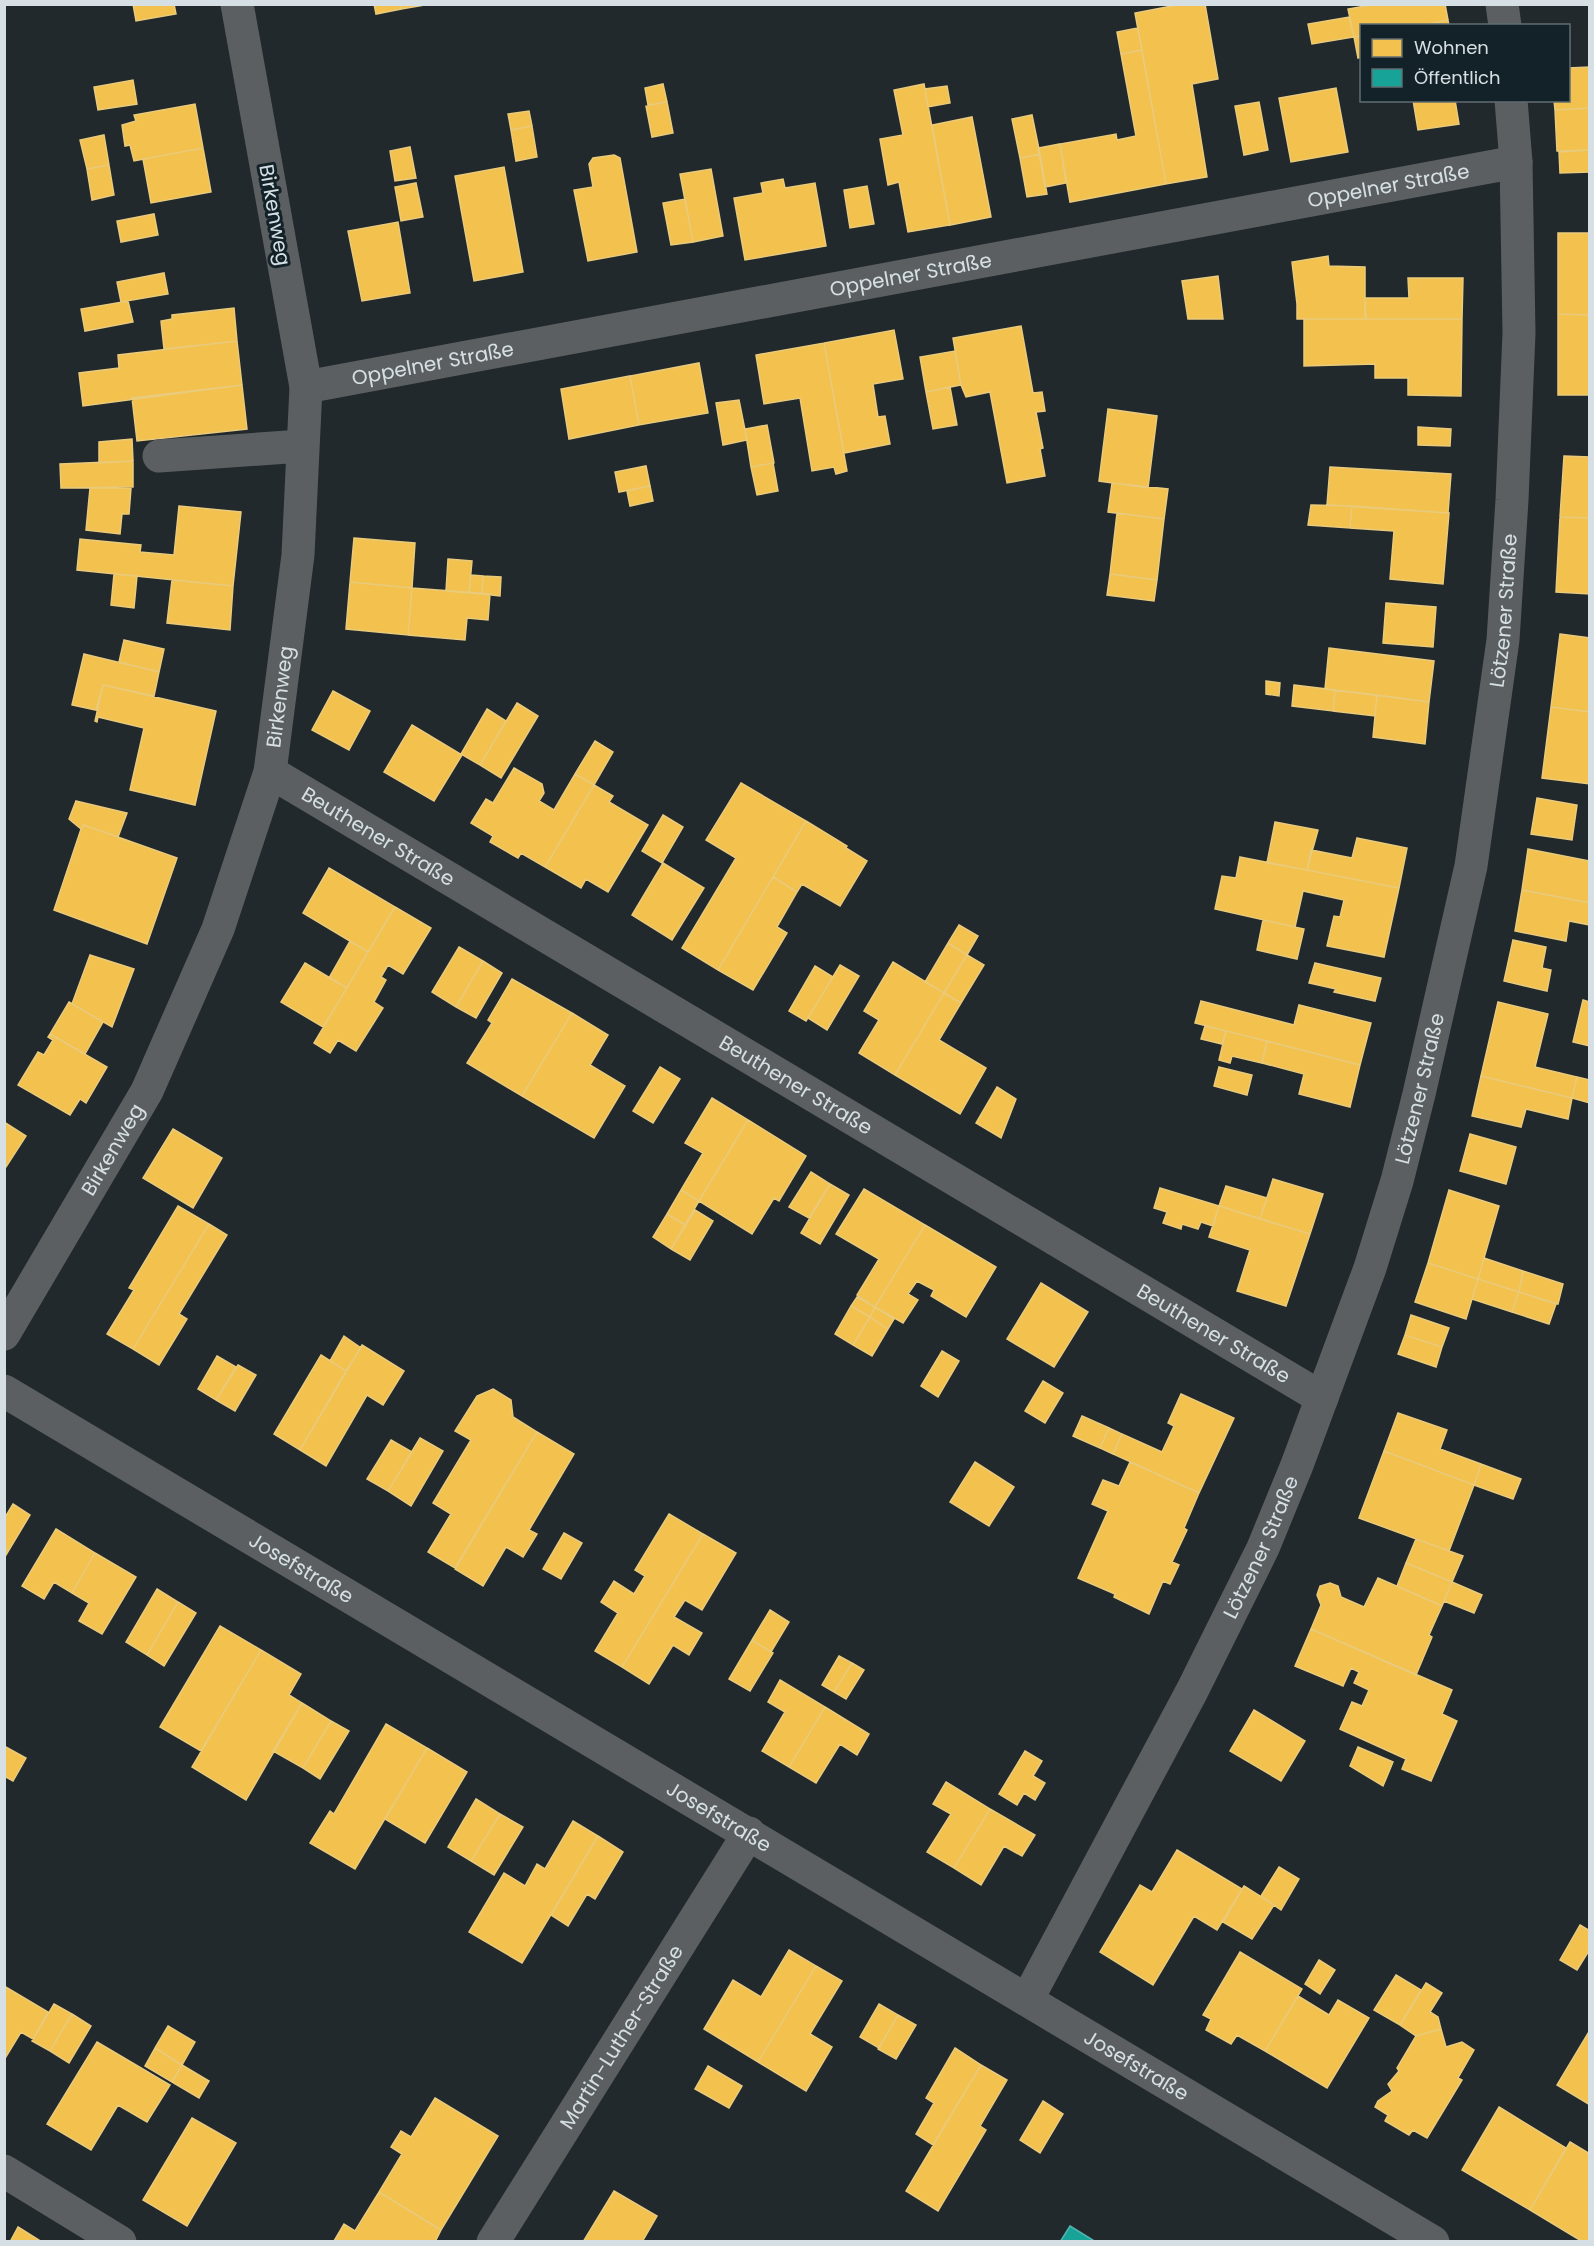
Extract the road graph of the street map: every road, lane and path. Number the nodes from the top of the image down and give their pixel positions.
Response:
1 (237, 4) edge
2 (1502, 4) edge
3 (1504, 24) edge
4 (1511, 102) edge
5 (1516, 162) junction
6 (306, 387) junction
7 (302, 446) junction
8 (159, 456) dead end
9 (270, 772) junction
10 (4, 1334) edge
11 (4, 1391) edge
12 (1322, 1398) junction
13 (749, 1833) junction
14 (1027, 2000) junction
15 (4, 2171) edge
16 (120, 2241) edge
17 (494, 2241) edge
18 (1433, 2241) edge

1 - 6 street, Birkenweg
2 - 3 street
4 - 5 street, Lötzener Straße
5 - 6 street, Oppelner Straße
5 - 12 street, Lötzener Straße
6 - 7 street, Birkenweg
7 - 8 street
7 - 9 street, Birkenweg
9 - 10 street, Birkenweg
9 - 12 street, Beuthener Straße
11 - 13 street, Josefstraße
12 - 14 street, Lötzener Straße
13 - 14 street, Josefstraße
13 - 17 street, Martin-Luther-Straße
14 - 18 street, Josefstraße
15 - 16 street

